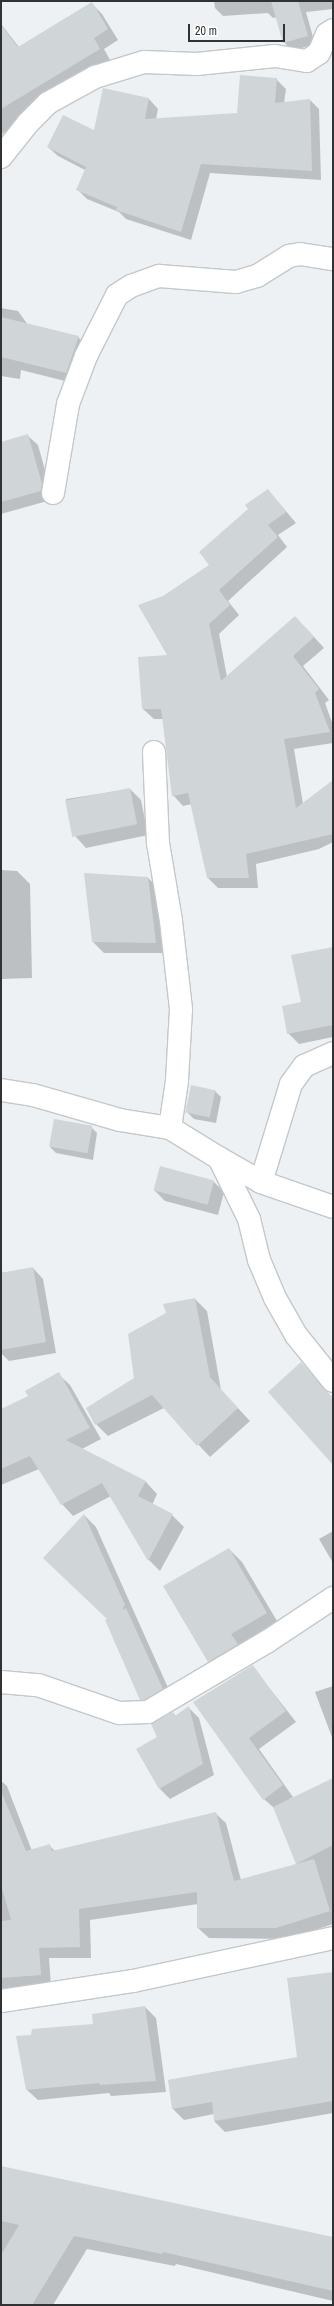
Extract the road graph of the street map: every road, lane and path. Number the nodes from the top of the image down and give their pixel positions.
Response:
1 (333, 30) edge
2 (1, 157) edge
3 (333, 260) edge
4 (52, 493) dead end
5 (154, 752) dead end
6 (333, 1053) edge
7 (1, 1090) edge
8 (170, 1128) junction
9 (219, 1158) junction
10 (261, 1182) junction
11 (333, 1207) edge
12 (333, 1381) edge
13 (333, 1598) edge
14 (1, 1682) edge
15 (333, 1938) edge
16 (1, 2001) edge

1 - 2 street
3 - 4 street
5 - 8 street
6 - 10 street
7 - 8 street
8 - 9 street
9 - 10 street
9 - 12 street
10 - 11 street
13 - 14 street
15 - 16 street

